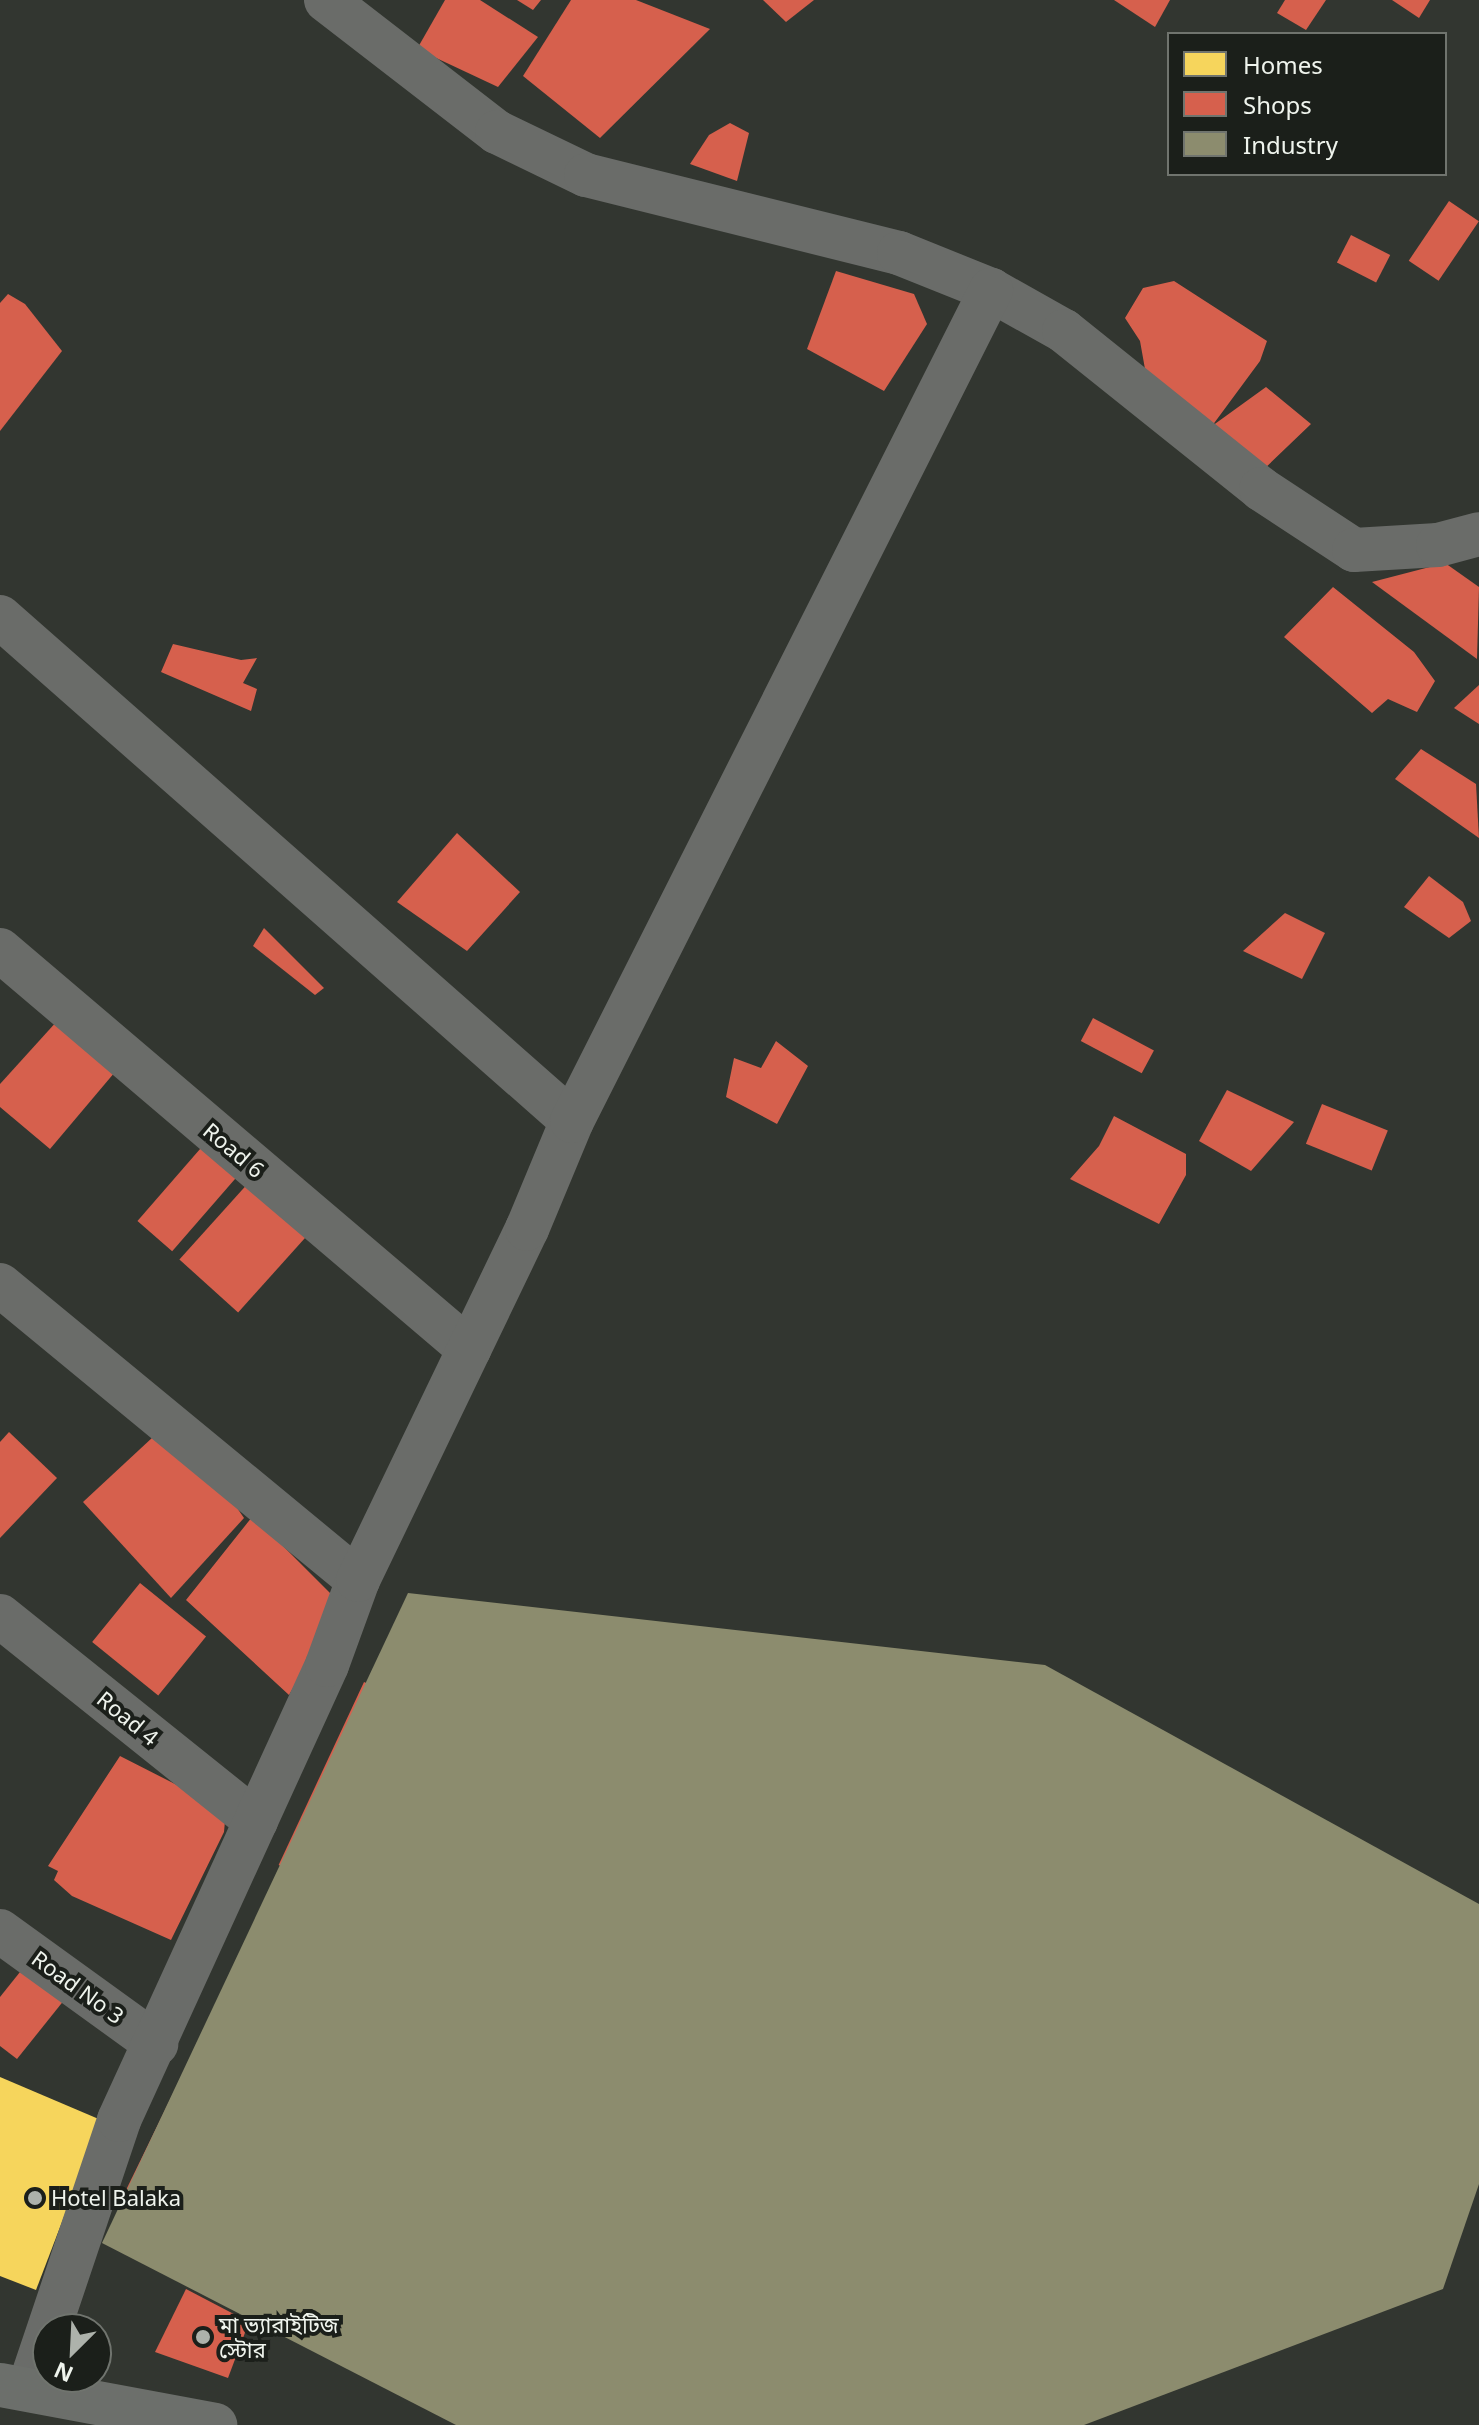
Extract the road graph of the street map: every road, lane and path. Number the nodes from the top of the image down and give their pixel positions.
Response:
1 (326, 0) edge
2 (991, 290) junction
3 (1479, 534) edge
4 (0, 617) edge
5 (0, 950) edge
6 (572, 1121) junction
7 (0, 1285) edge
8 (469, 1349) junction
9 (358, 1580) junction
10 (0, 1616) edge
11 (256, 1821) junction
12 (0, 1931) edge
13 (156, 2044) junction
14 (14, 2386) edge
15 (215, 2425) edge

1 - 2 street
2 - 3 street
2 - 6 street
4 - 6 street
5 - 8 street, Road 6
6 - 8 street
7 - 9 street
8 - 9 street
9 - 11 street
10 - 11 street, Road 4
11 - 13 street
12 - 13 street, Road No 3
13 - 14 street
14 - 15 highway

